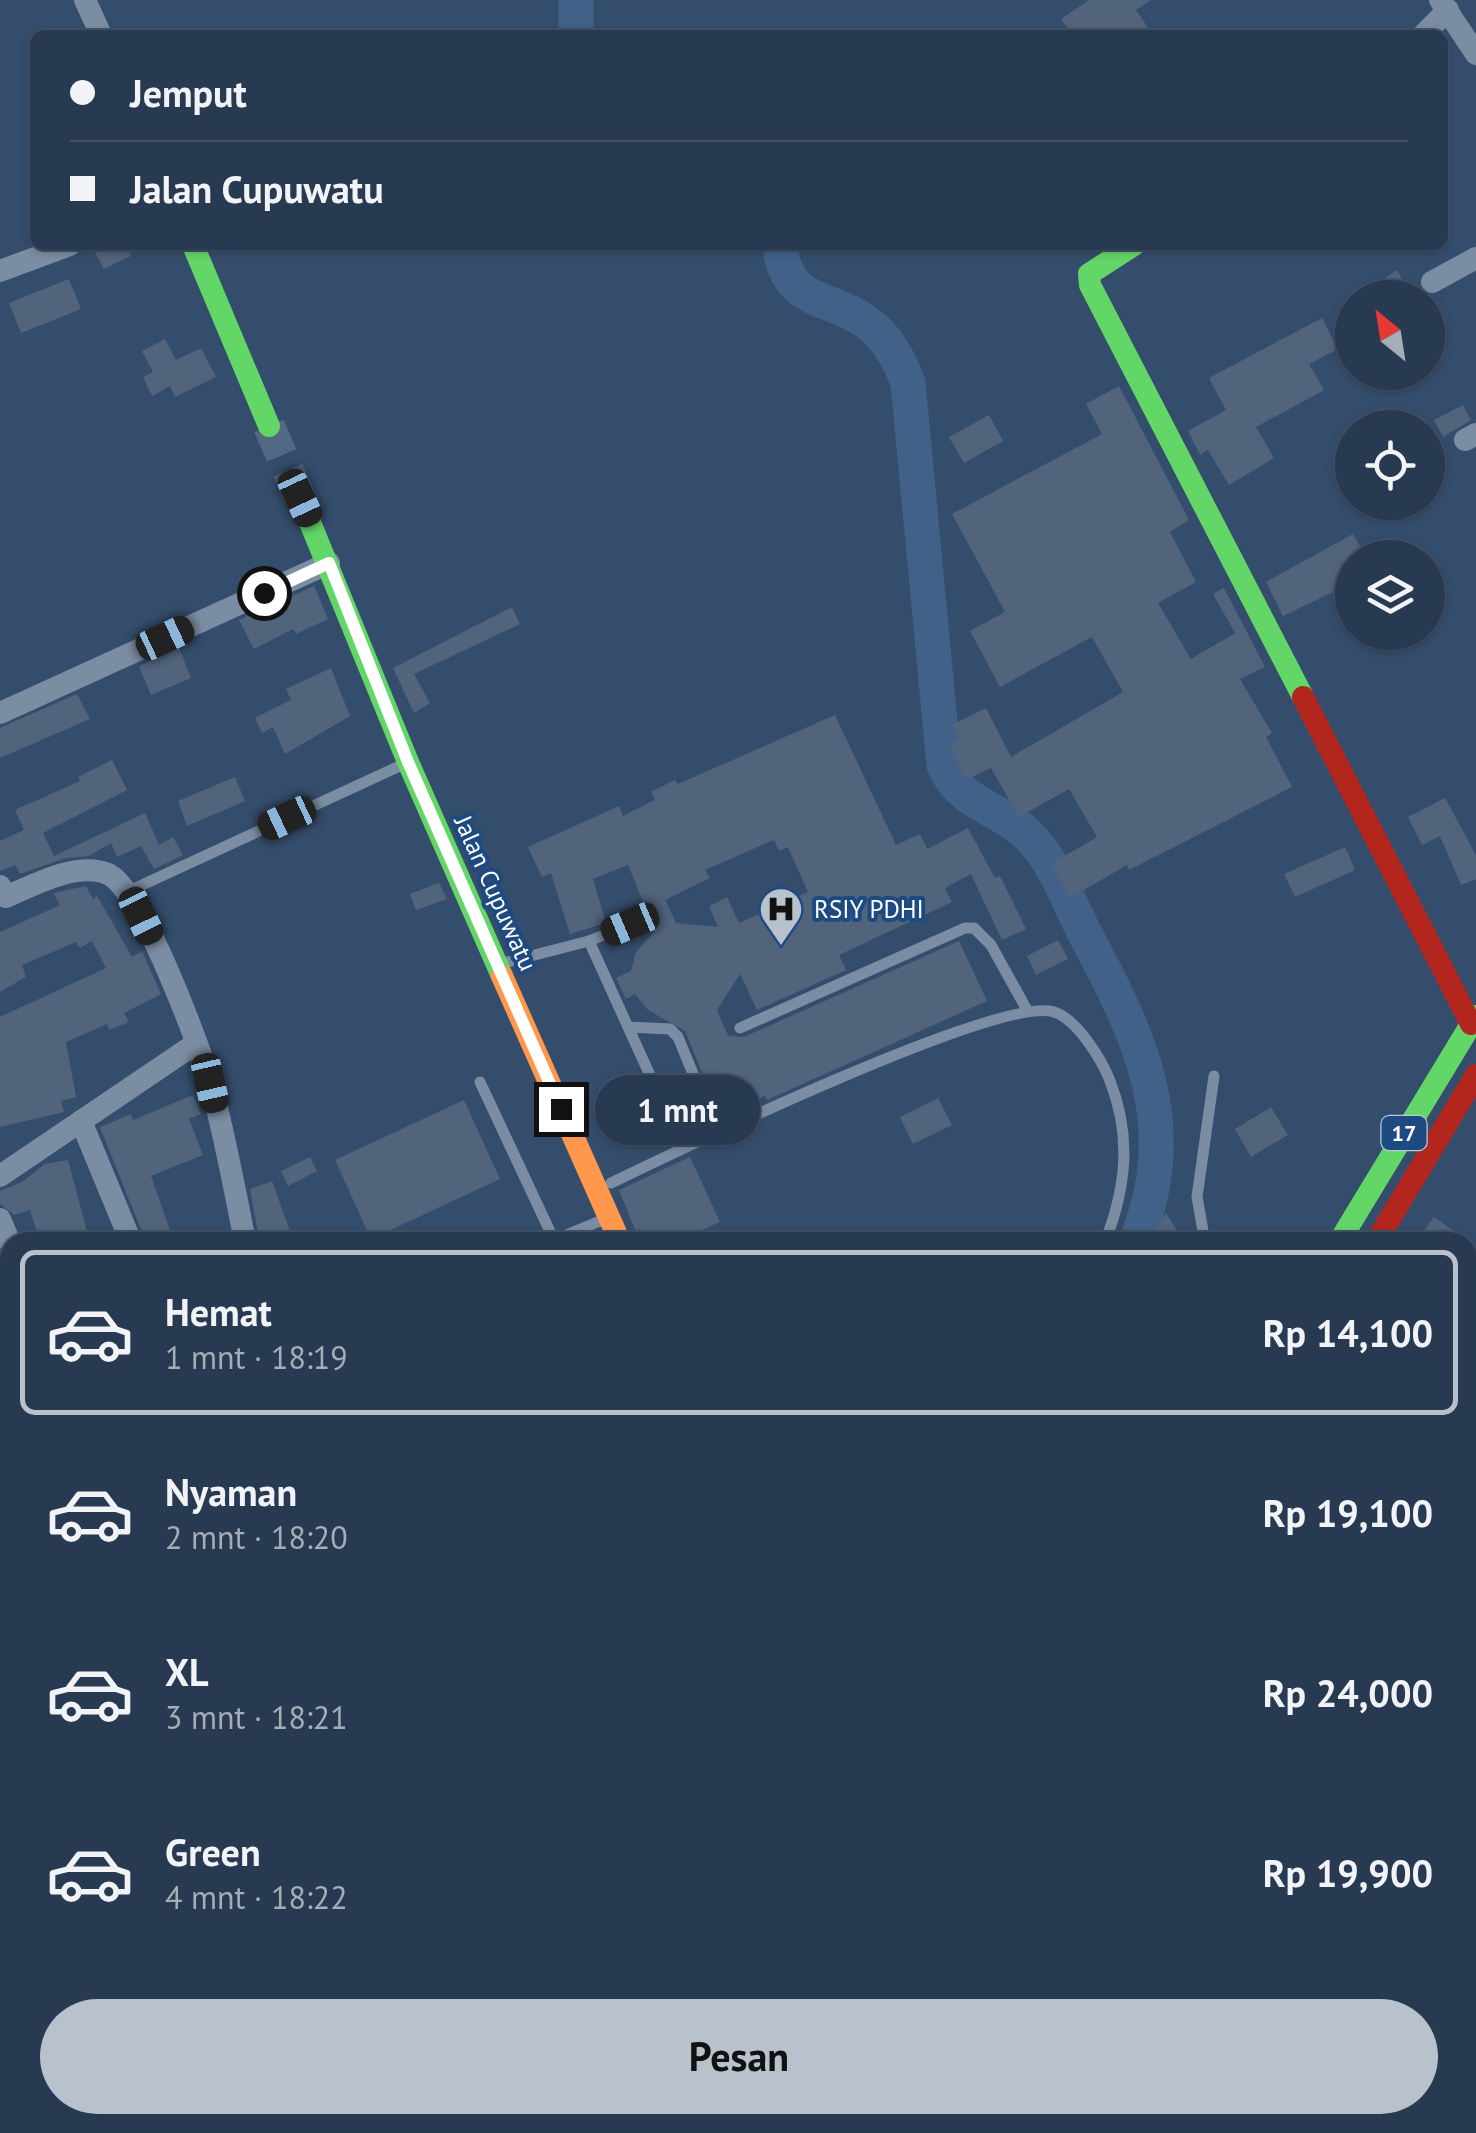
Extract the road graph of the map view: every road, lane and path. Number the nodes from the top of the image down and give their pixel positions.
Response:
1 (85, 0) edge
2 (1444, 5) edge
3 (99, 30) edge
4 (1426, 30) edge
5 (1476, 54) edge
6 (57, 250) edge
7 (195, 250) edge
8 (1125, 250) edge
9 (1476, 258) edge
10 (0, 272) edge
11 (1436, 280) edge
12 (269, 426) tunnel mouth
13 (300, 498) tunnel mouth
14 (329, 563) junction
15 (0, 713) edge
16 (408, 762) junction
17 (129, 891) junction
18 (2, 895) edge
19 (630, 924) dead end
20 (589, 941) junction
21 (498, 964) junction
22 (1027, 1010) junction
23 (1473, 1020) edge
24 (628, 1027) junction
25 (740, 1028) dead end
26 (195, 1044) junction
27 (1476, 1075) edge
28 (1214, 1076) dead end
29 (480, 1082) dead end
30 (1414, 1116) junction
31 (670, 1118) junction
32 (81, 1122) junction
33 (1442, 1132) junction
34 (684, 1148) junction
35 (0, 1176) edge
36 (611, 1183) dead end
37 (609, 1218) junction
38 (126, 1232) edge
39 (242, 1232) edge
40 (550, 1232) edge
41 (574, 1232) edge
42 (615, 1232) edge
43 (1109, 1232) edge
44 (1203, 1232) edge
45 (1345, 1232) edge
46 (1382, 1232) edge

1 - 3 street
2 - 4 street
2 - 5 street
6 - 10 street
7 - 12 main road
8 - 23 main road
9 - 11 street
13 - 14 main road, Jalan Cupuwatu
14 - 15 street
14 - 16 main road, Jalan Cupuwatu
16 - 17 lane
16 - 21 main road, Jalan Cupuwatu
17 - 18 street
17 - 26 street
19 - 20 lane
20 - 21 lane
20 - 24 lane
21 - 37 main road, Jalan Cupuwatu
22 - 25 lane
22 - 34 lane
22 - 43 lane
23 - 30 main road, 17
24 - 31 lane
24 - 31 lane
26 - 32 street
26 - 39 street
27 - 33 main road, 17
28 - 44 lane
29 - 40 lane
30 - 33 main road
30 - 45 main road, 17
31 - 34 lane
32 - 35 street
32 - 38 street
33 - 46 main road, 17
34 - 36 lane
37 - 41 lane
37 - 42 main road, Jalan Cupuwatu

